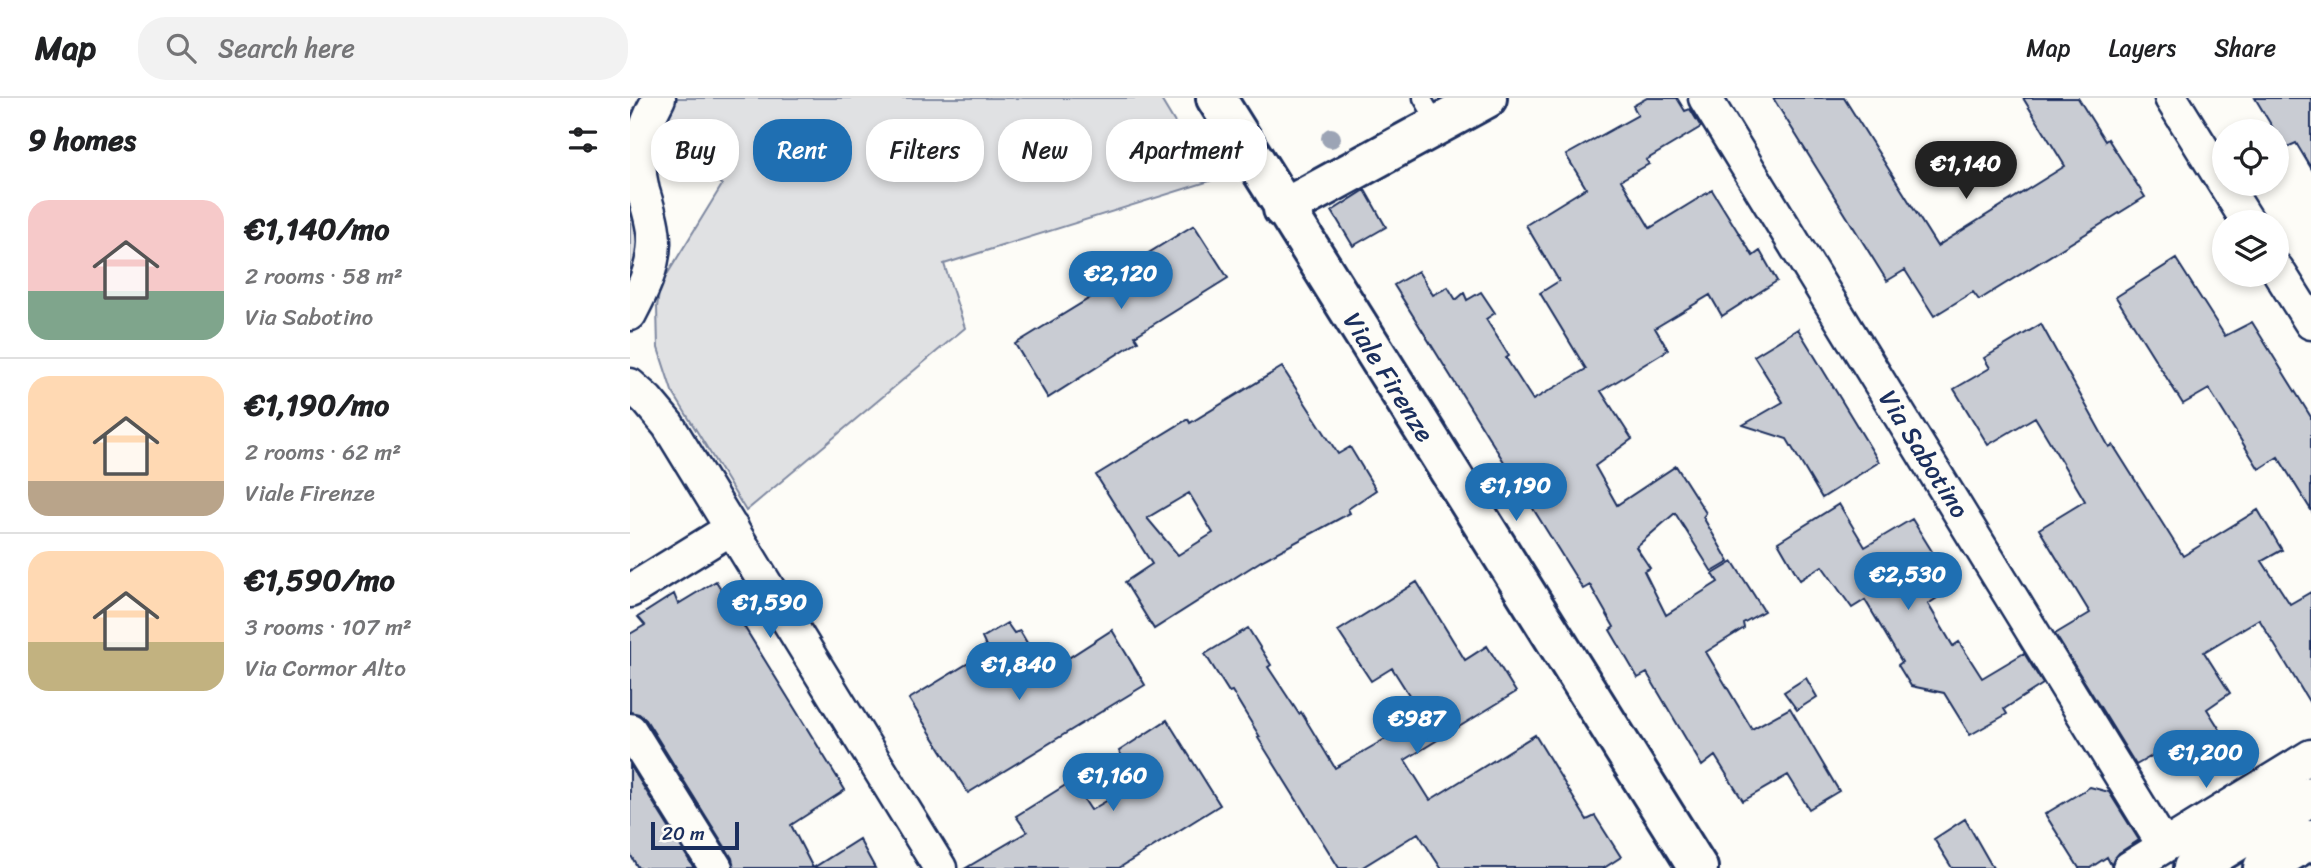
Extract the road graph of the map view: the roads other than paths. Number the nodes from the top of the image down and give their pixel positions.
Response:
1 (659, 98) edge
2 (1216, 98) edge
3 (1487, 98) edge
4 (1705, 98) edge
5 (2171, 98) edge
6 (1430, 112) edge
7 (634, 148) edge
8 (1283, 209) junction
9 (2241, 210) edge
10 (2289, 287) edge
11 (630, 314) edge
12 (2310, 318) edge
13 (630, 386) edge
14 (732, 527) junction
15 (630, 591) edge
16 (630, 730) edge
17 (2311, 756) edge
18 (2311, 796) edge
19 (2311, 839) edge
20 (2178, 857) edge
21 (716, 868) edge
22 (940, 868) edge
23 (1698, 868) edge
24 (2129, 868) edge
25 (2263, 868) edge

1 - 7 street
2 - 8 street, Viale Firenze
3 - 6 street
4 - 20 street, Via Sabotino
5 - 9 street
6 - 8 street
7 - 11 street
8 - 23 street, Viale Firenze
10 - 12 street
13 - 14 street
14 - 15 street
14 - 22 street
16 - 21 street
17 - 20 street
18 - 20 street
19 - 25 street
20 - 24 street

